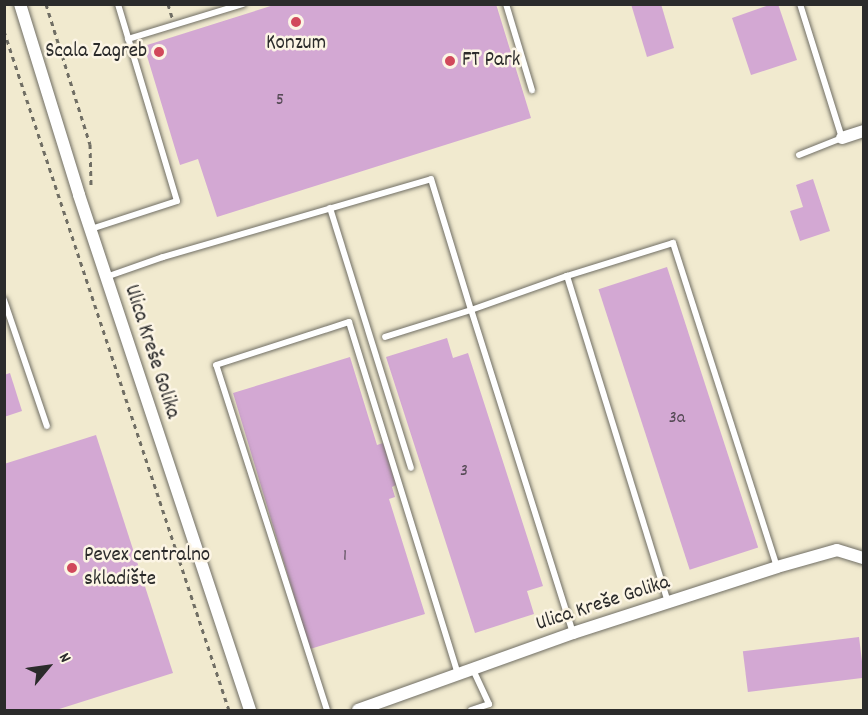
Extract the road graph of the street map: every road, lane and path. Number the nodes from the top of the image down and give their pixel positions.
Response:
1 (20, 4) edge
2 (46, 4) edge
3 (118, 4) edge
4 (243, 4) edge
5 (506, 4) edge
6 (800, 4) edge
7 (4, 31) edge
8 (128, 39) junction
9 (532, 90) dead end
10 (864, 131) edge
11 (842, 138) junction
12 (799, 155) dead end
13 (79, 195) junction
14 (330, 208) junction
15 (90, 230) junction
16 (567, 276) junction
17 (106, 277) junction
18 (4, 300) edge
19 (471, 310) junction
20 (385, 337) dead end
21 (47, 426) dead end
22 (411, 468) dead end
23 (864, 558) edge
24 (777, 567) junction
25 (668, 603) junction
26 (573, 633) junction
27 (473, 669) junction
28 (458, 675) junction
29 (365, 709) edge
30 (229, 711) edge
31 (250, 711) edge
32 (327, 711) edge
33 (471, 711) edge

1 - 13 street, Ulica Kreše Golika
2 - 13 path
3 - 8 lane
4 - 8 lane
5 - 9 lane
6 - 11 lane
7 - 30 path
8 - 15 lane
10 - 11 street
11 - 12 lane
13 - 15 street, Ulica Kreše Golika
14 - 17 lane
14 - 19 lane
14 - 22 lane
15 - 17 street, Ulica Kreše Golika
16 - 19 lane
16 - 24 lane
16 - 25 lane
17 - 31 street, Ulica Kreše Golika
18 - 21 lane
19 - 20 lane
19 - 26 lane
23 - 24 street, Ulica Kreše Golika
24 - 25 street, Ulica Kreše Golika
25 - 26 street, Ulica Kreše Golika
26 - 27 street, Ulica Kreše Golika
27 - 28 street, Ulica Kreše Golika
27 - 33 lane
28 - 29 street, Ulica Kreše Golika
28 - 32 lane

